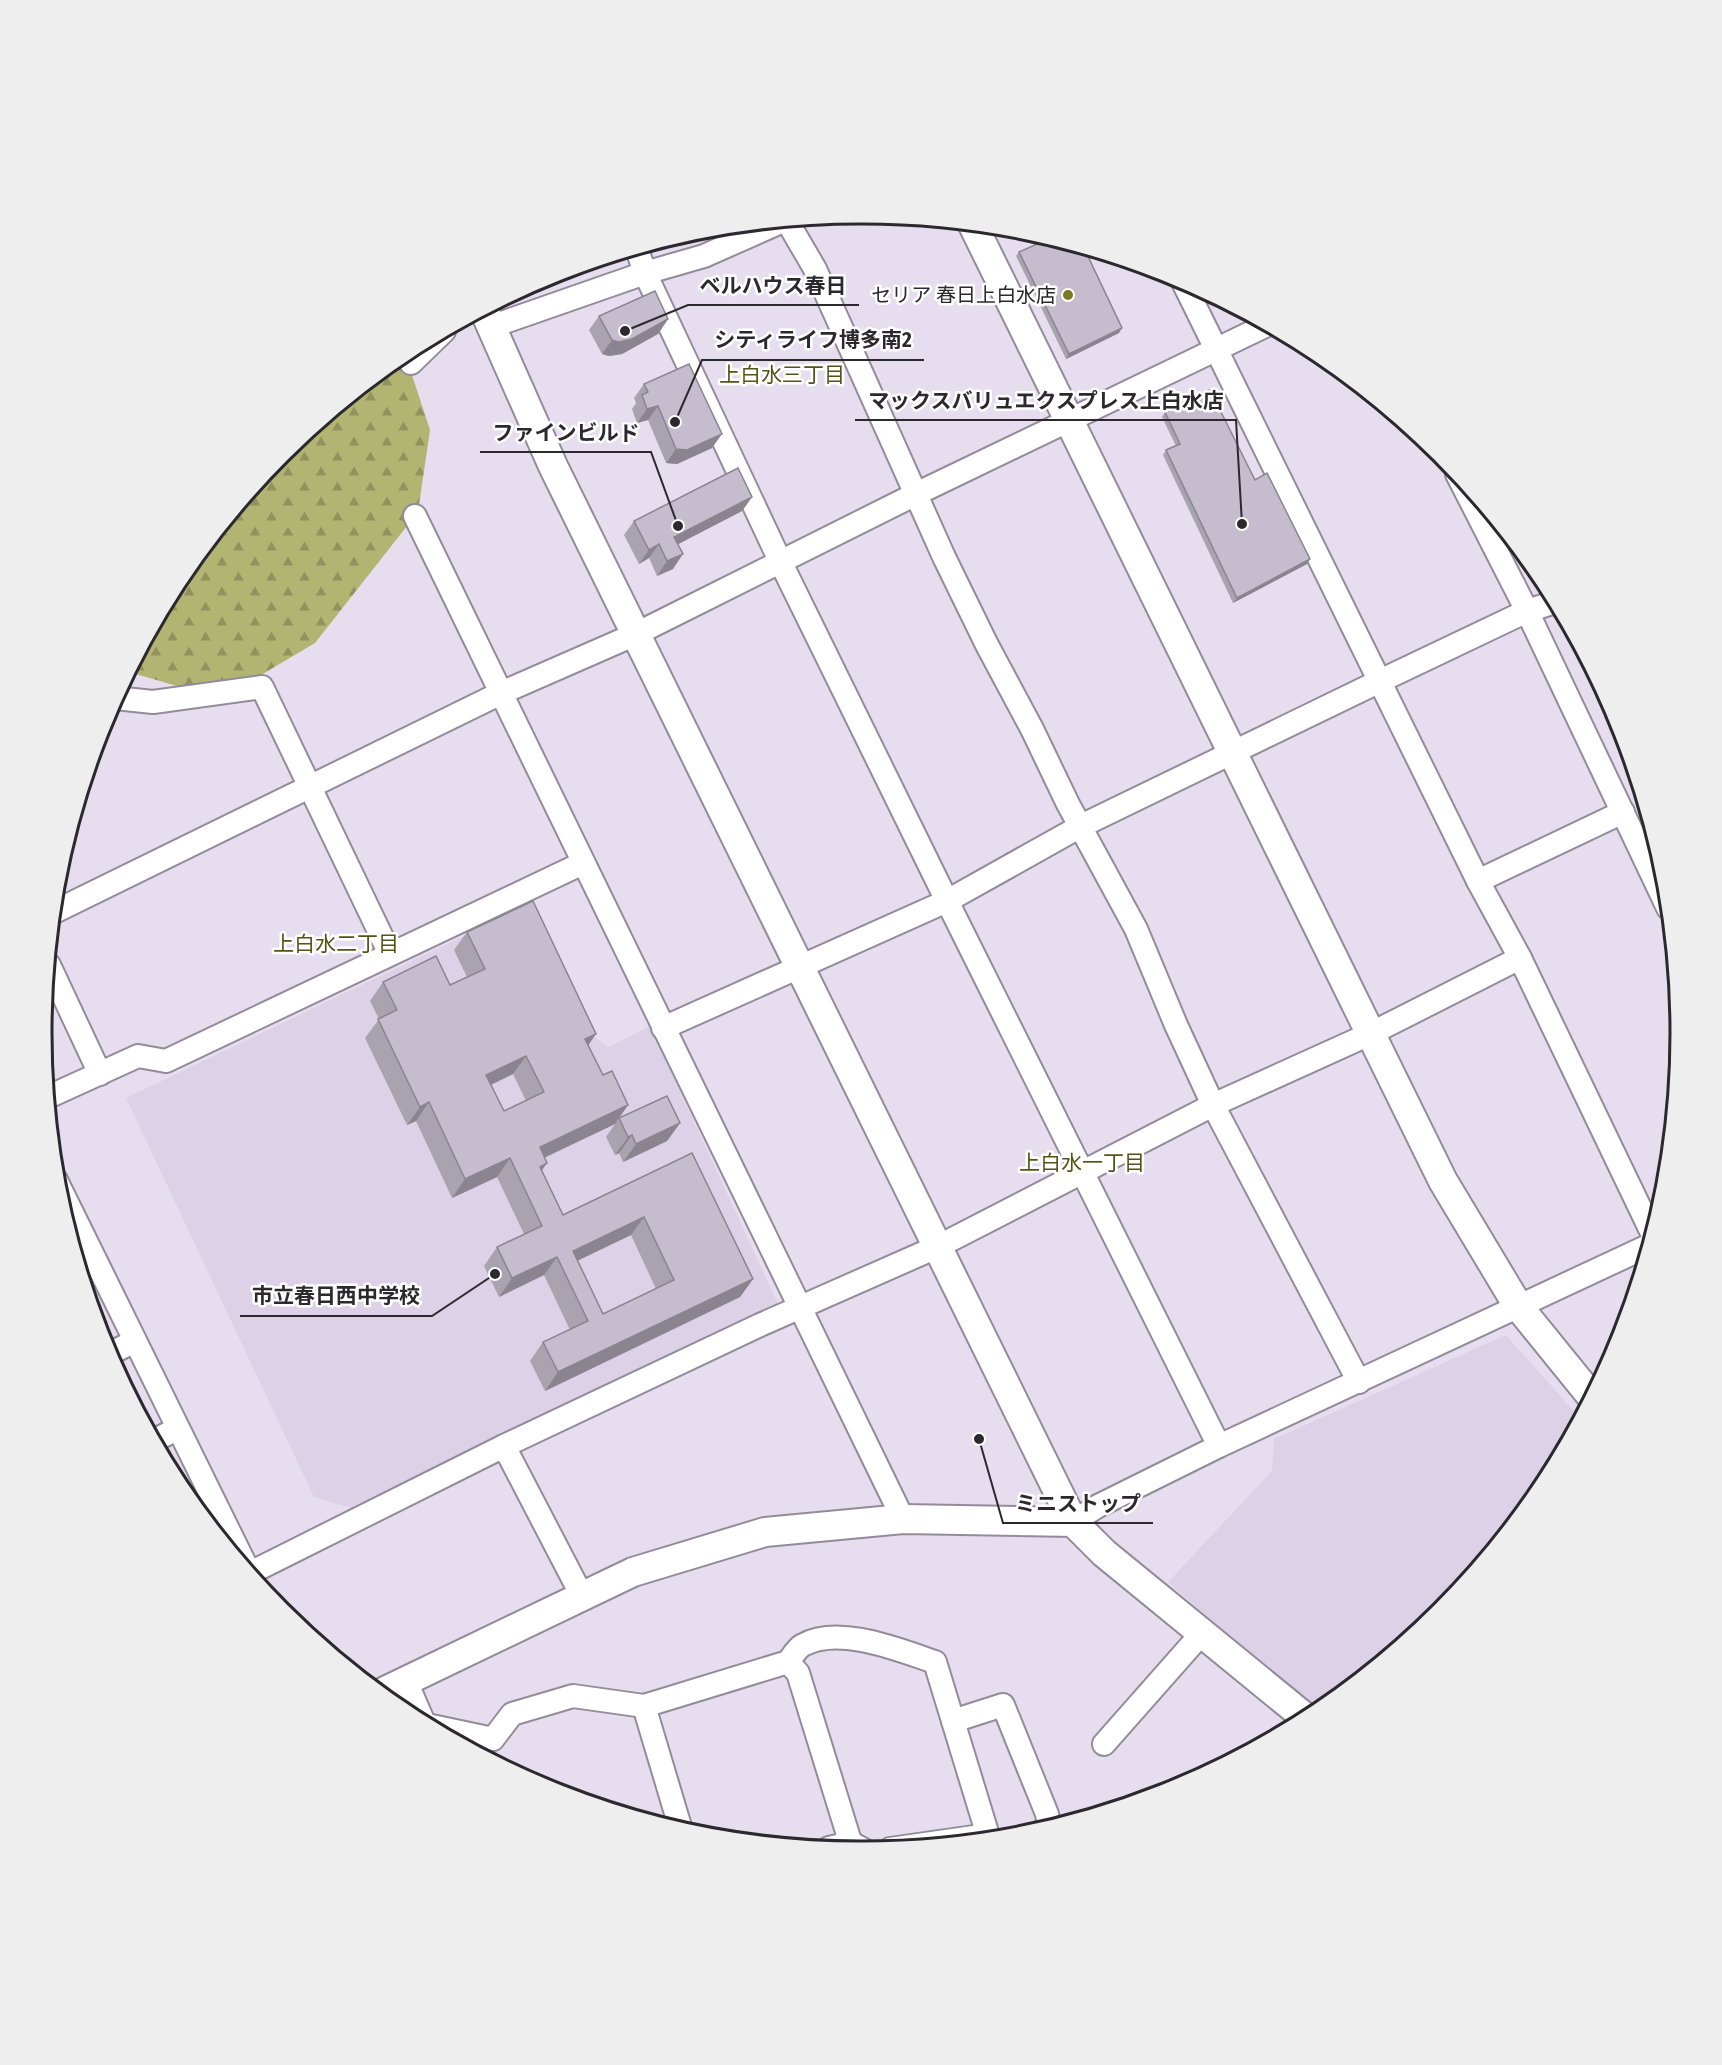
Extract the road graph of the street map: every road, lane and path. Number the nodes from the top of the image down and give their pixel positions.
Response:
1 (789, 228) edge
2 (764, 230) edge
3 (977, 233) edge
4 (639, 256) edge
5 (645, 273) junction
6 (1189, 294) edge
7 (489, 315) edge
8 (484, 317) edge
9 (1259, 329) edge
10 (1215, 349) junction
11 (418, 356) edge
12 (411, 363) dead end
13 (1069, 422) junction
14 (916, 494) junction
15 (1471, 502) edge
16 (415, 516) dead end
17 (782, 563) junction
18 (1547, 605) edge
19 (1527, 611) junction
20 (636, 634) junction
21 (1380, 681) junction
22 (501, 693) junction
23 (125, 699) edge
24 (1232, 755) junction
25 (310, 786) junction
26 (1623, 812) junction
27 (1081, 826) junction
28 (583, 863) junction
29 (1655, 880) edge
30 (1478, 881) junction
31 (947, 901) junction
32 (62, 908) edge
33 (390, 954) junction
34 (1520, 958) junction
35 (800, 965) junction
36 (54, 976) edge
37 (663, 1028) junction
38 (1372, 1033) junction
39 (100, 1074) junction
40 (55, 1094) edge
41 (1213, 1105) junction
42 (1082, 1171) junction
43 (74, 1217) edge
44 (1647, 1222) edge
45 (939, 1246) junction
46 (1640, 1250) edge
47 (1518, 1306) junction
48 (798, 1308) junction
49 (135, 1341) junction
50 (118, 1350) edge
51 (1359, 1382) junction
52 (1586, 1390) edge
53 (177, 1429) junction
54 (161, 1437) edge
55 (504, 1446) junction
56 (1219, 1446) junction
57 (903, 1519) junction
58 (1073, 1522) junction
59 (235, 1544) edge
60 (255, 1568) edge
61 (582, 1596) junction
62 (1202, 1633) junction
63 (788, 1662) junction
64 (394, 1687) edge
65 (406, 1700) edge
66 (644, 1706) junction
67 (1298, 1712) edge
68 (953, 1721) junction
69 (1104, 1744) dead end
70 (485, 1747) edge
71 (1048, 1818) edge
72 (678, 1819) edge
73 (987, 1831) edge
74 (855, 1841) edge

1 - 14 street
2 - 5 street
3 - 13 street
4 - 5 street
5 - 7 street
5 - 17 street
6 - 10 street
8 - 20 street
9 - 10 street
10 - 13 street
10 - 21 street
11 - 12 street
13 - 14 street
13 - 24 street
14 - 17 street
14 - 27 street
15 - 19 street
16 - 22 street
17 - 20 street
17 - 31 street
18 - 19 street
19 - 21 street
19 - 26 street
20 - 22 street
20 - 35 street
21 - 24 street
21 - 30 street
22 - 25 street
22 - 28 street
23 - 25 street
24 - 27 street
24 - 38 street
25 - 32 street
25 - 33 street
26 - 29 street
26 - 30 street
27 - 31 street
27 - 41 street
28 - 33 street
28 - 37 street
30 - 34 street
31 - 35 street
31 - 42 street
33 - 39 street
34 - 38 street
34 - 44 street
35 - 37 street
35 - 45 street
36 - 39 street
37 - 48 street
38 - 41 street
38 - 47 street
39 - 40 street
41 - 42 street
41 - 51 street
42 - 45 street
42 - 56 street
43 - 49 street
45 - 48 street
45 - 58 street
46 - 47 street
47 - 51 street
47 - 52 street
48 - 55 street
48 - 57 street
49 - 50 street
49 - 53 street
51 - 56 street
53 - 54 street
53 - 59 street
55 - 60 street
55 - 61 street
56 - 58 street
57 - 58 street
57 - 61 street
58 - 62 street
61 - 64 street
62 - 67 street
62 - 69 street
63 - 66 street
63 - 68 street
63 - 74 street
64 - 65 street
66 - 70 street
66 - 72 street
68 - 71 street
68 - 73 street

